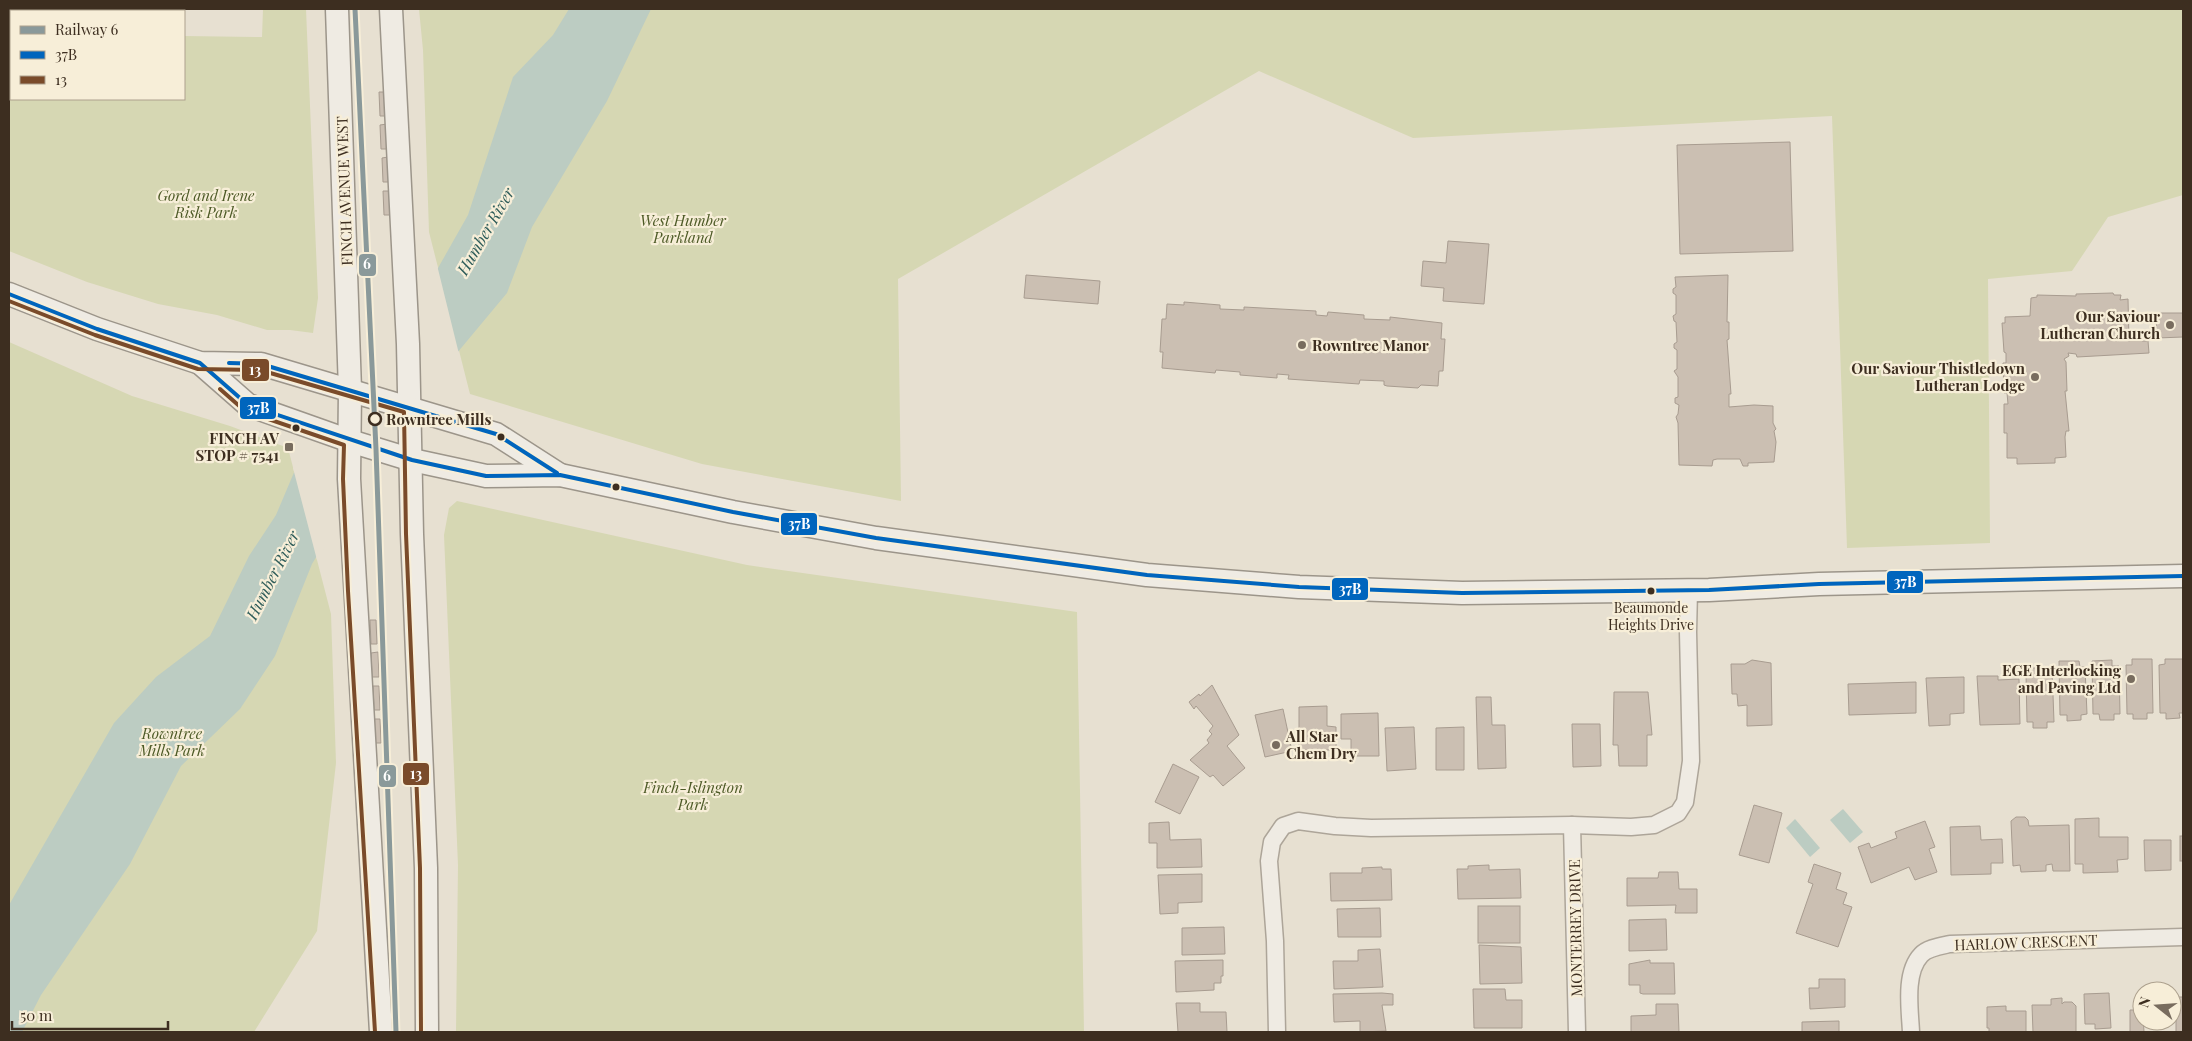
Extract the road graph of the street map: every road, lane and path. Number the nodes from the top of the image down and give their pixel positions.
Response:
1 (337, 9) edge
2 (391, 9) edge
3 (9, 294) edge
4 (200, 363) junction
5 (350, 390) junction
6 (410, 406) junction
7 (350, 441) junction
8 (412, 460) junction
9 (560, 475) junction
10 (2183, 576) edge
11 (1689, 590) junction
12 (1572, 825) junction
13 (2183, 937) edge
14 (381, 1032) edge
15 (427, 1032) edge
16 (1277, 1032) edge
17 (1577, 1032) edge
18 (1911, 1032) edge

1 - 5 main road, FINCH AVENUE WEST
2 - 6 main road
3 - 4 main road
4 - 5 main road
4 - 7 main road
5 - 6 main road
5 - 7 main road, FINCH AVENUE WEST
6 - 8 main road
6 - 9 main road
7 - 8 main road
7 - 14 main road, FINCH AVENUE WEST
8 - 9 main road
8 - 15 main road
9 - 11 main road
10 - 11 main road
11 - 12 street
12 - 16 street
12 - 17 street, MONTERREY DRIVE
13 - 18 street, HARLOW CRESCENT

